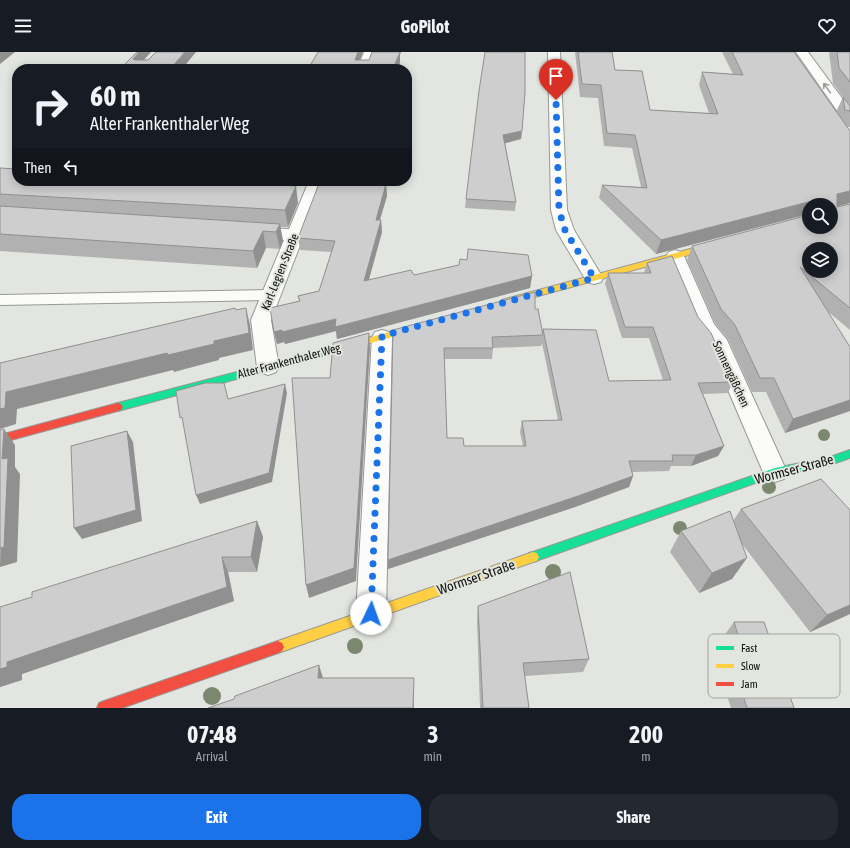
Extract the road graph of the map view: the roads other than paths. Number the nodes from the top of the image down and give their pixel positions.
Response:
1 (370, 52) edge
2 (554, 52) edge
3 (802, 52) edge
4 (365, 64) edge
5 (850, 119) edge
6 (315, 186) edge
7 (233, 231) edge
8 (296, 235) junction
9 (727, 242) edge
10 (675, 256) junction
11 (594, 278) junction
12 (271, 295) junction
13 (0, 300) edge
14 (496, 305) edge
15 (428, 324) edge
16 (382, 336) junction
17 (268, 367) junction
18 (0, 439) edge
19 (850, 454) edge
20 (775, 472) junction
21 (371, 614) junction
22 (104, 708) edge

1 - 4 street
2 - 11 street
5 -> 3 street
6 - 8 street, Karl-Legien-Straße
7 - 8 street
8 - 12 street, Karl-Legien-Straße
9 - 10 street
10 - 11 street
10 - 20 street, Sonnengäßchen
11 - 14 street
12 - 13 lane
12 - 17 street, Karl-Legien-Straße
15 - 16 street, Alter Frankenthaler Weg
16 - 17 street, Alter Frankenthaler Weg
16 - 21 street
17 - 18 street, Alter Frankenthaler Weg
19 - 20 street, Wormser Straße
20 - 21 street, Wormser Straße
21 - 22 street, Wormser Straße

